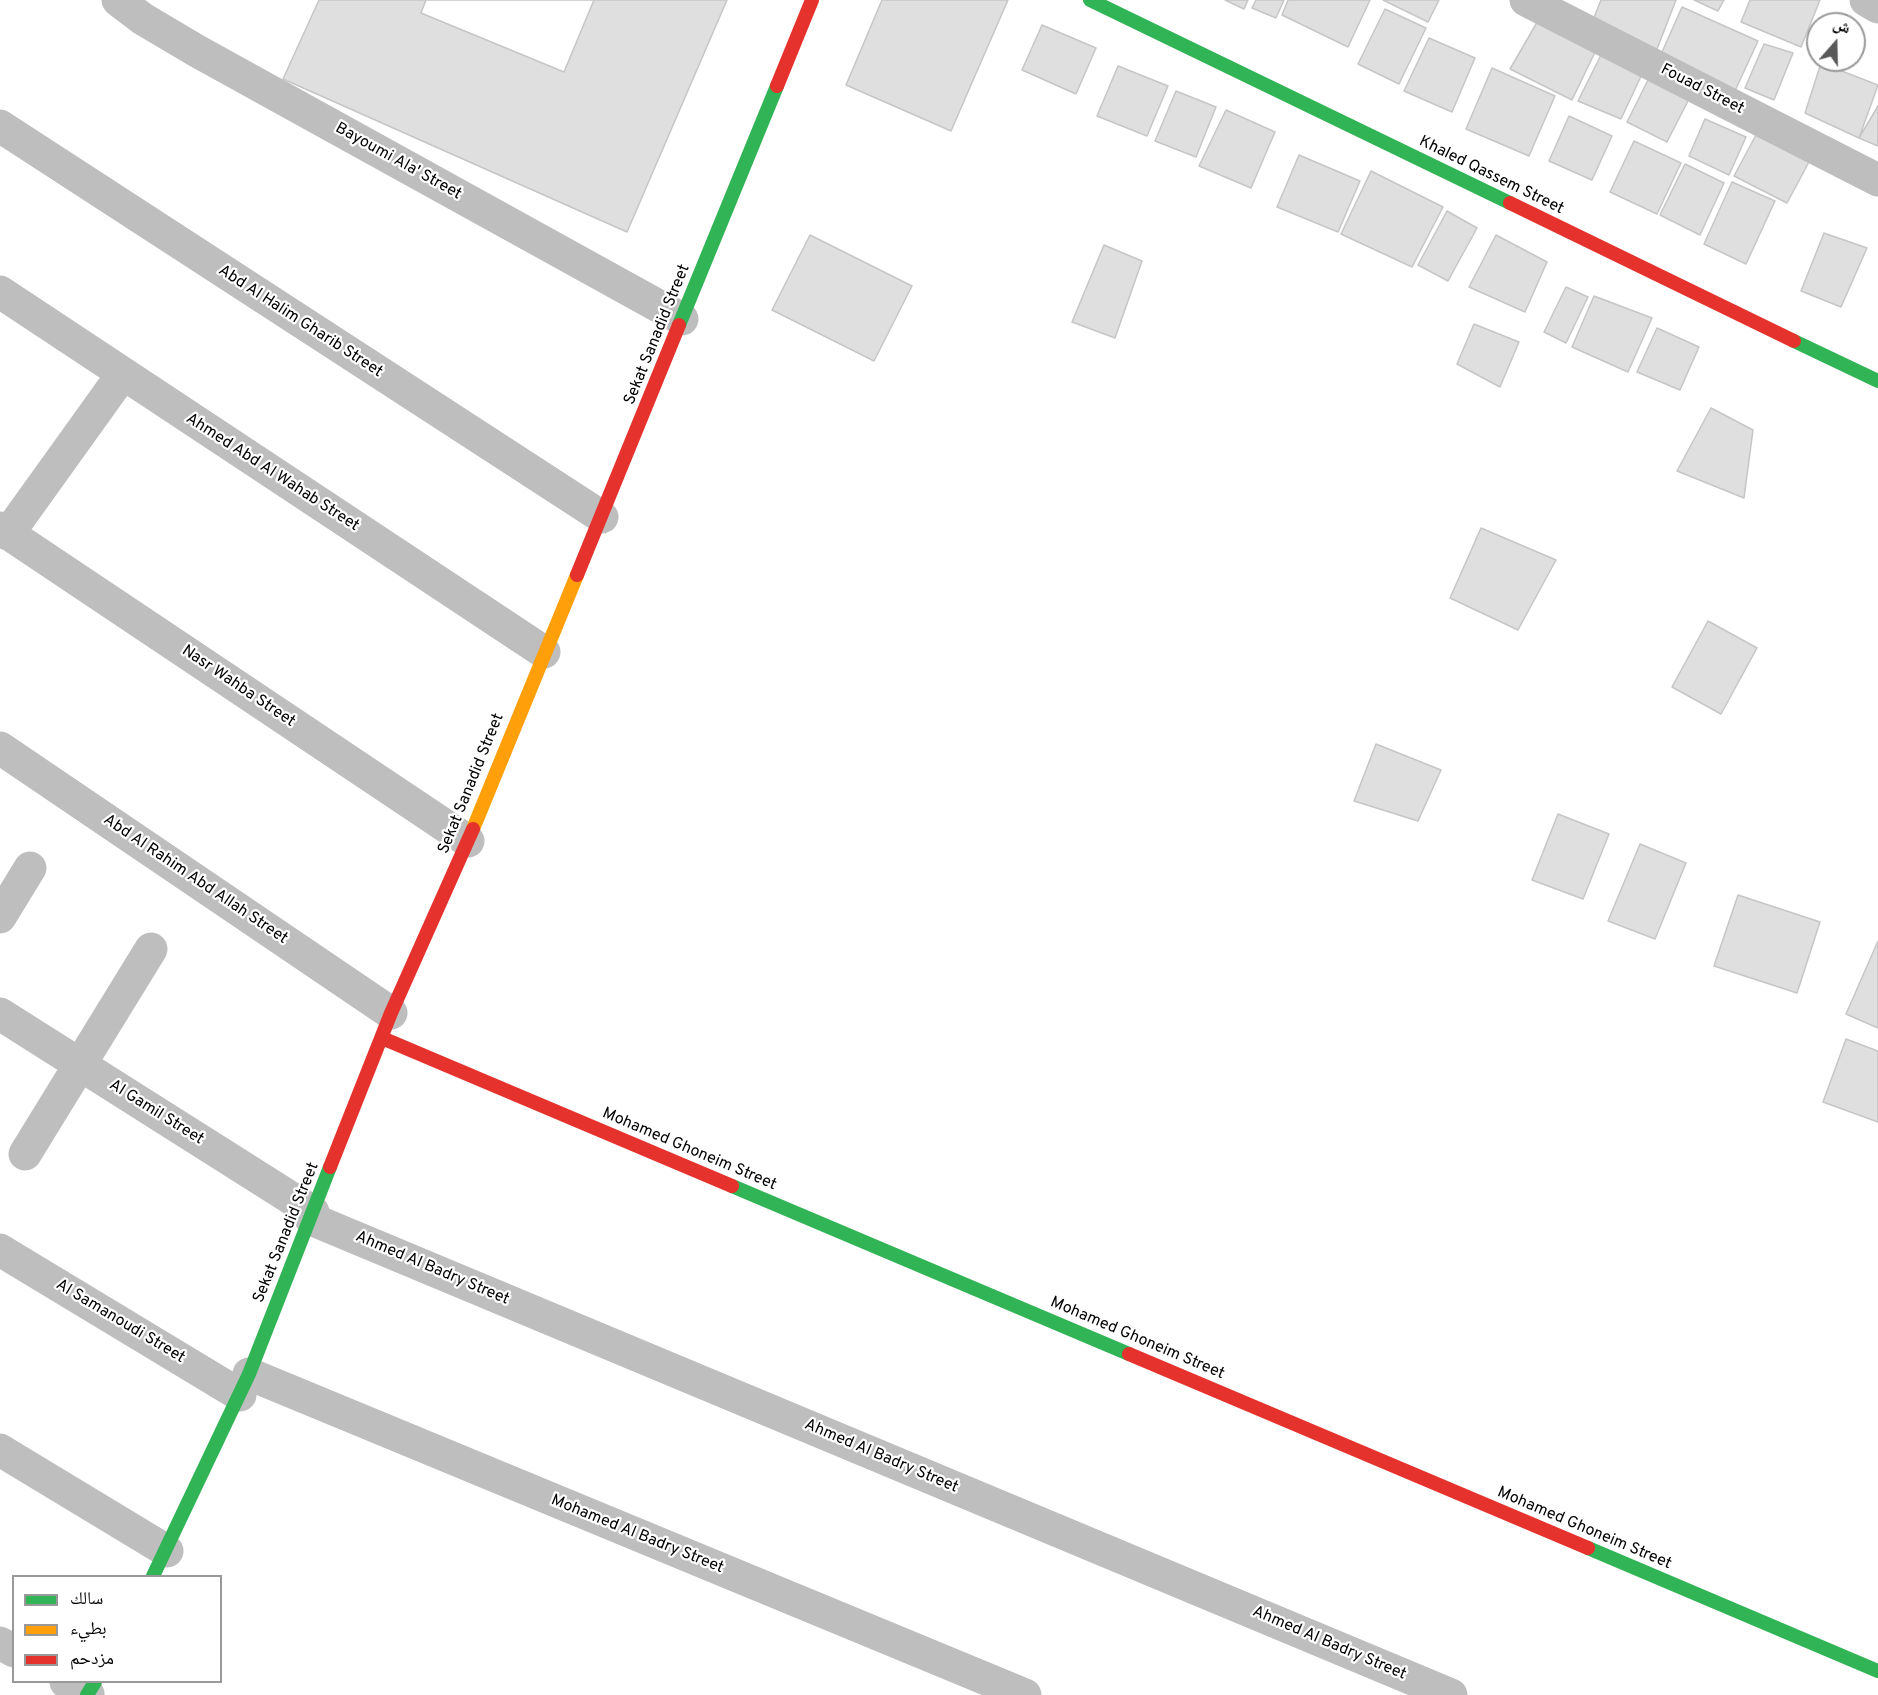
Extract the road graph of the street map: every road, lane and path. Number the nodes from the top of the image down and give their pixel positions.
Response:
1 (118, 0) edge
2 (812, 0) edge
3 (1090, 0) edge
4 (1526, 0) edge
5 (1866, 0) edge
6 (1878, 7) edge
7 (0, 126) edge
8 (1878, 180) edge
9 (0, 292) edge
10 (682, 319) junction
11 (122, 375) junction
12 (1878, 381) edge
13 (602, 517) junction
14 (4, 531) edge
15 (544, 652) junction
16 (0, 748) edge
17 (468, 841) junction
18 (30, 868) dead end
19 (0, 917) edge
20 (151, 949) dead end
21 (0, 1014) edge
22 (386, 1025) junction
23 (80, 1065) junction
24 (25, 1154) dead end
25 (312, 1215) junction
26 (0, 1250) edge
27 (244, 1384) junction
28 (0, 1450) edge
29 (160, 1564) edge
30 (1878, 1671) edge
31 (68, 1683) edge
32 (87, 1695) edge
33 (1025, 1695) edge
34 (1450, 1695) edge

1 - 10 street, Bayoumi Ala' Street
2 - 10 street, Sekat Sanadid Street
3 - 12 street, Khaled Qassem Street
4 - 8 street, Fouad Street
5 - 6 street
7 - 13 street, Abd Al Halim Gharib Street
9 - 11 street, Ahmed Abd Al Wahab Street
10 - 13 street, Sekat Sanadid Street
11 - 14 street
11 - 15 street, Ahmed Abd Al Wahab Street
13 - 15 street, Sekat Sanadid Street
14 - 17 street, Nasr Wahba Street
15 - 17 street, Sekat Sanadid Street
16 - 22 street, Abd Al Rahim Abd Allah Street
17 - 22 street, Sekat Sanadid Street
18 - 19 street
20 - 23 street
21 - 23 street, Al Gamil Street
22 - 25 street, Sekat Sanadid Street
22 - 30 street, Mohamed Ghoneim Street
23 - 24 street
23 - 25 street, Al Gamil Street
25 - 27 street, Sekat Sanadid Street
25 - 34 street, Ahmed Al Badry Street
26 - 27 street, Al Samanoudi Street
27 - 29 street, Sekat Sanadid Street
27 - 33 street, Mohamed Al Badry Street
28 - 29 street
31 - 32 street

